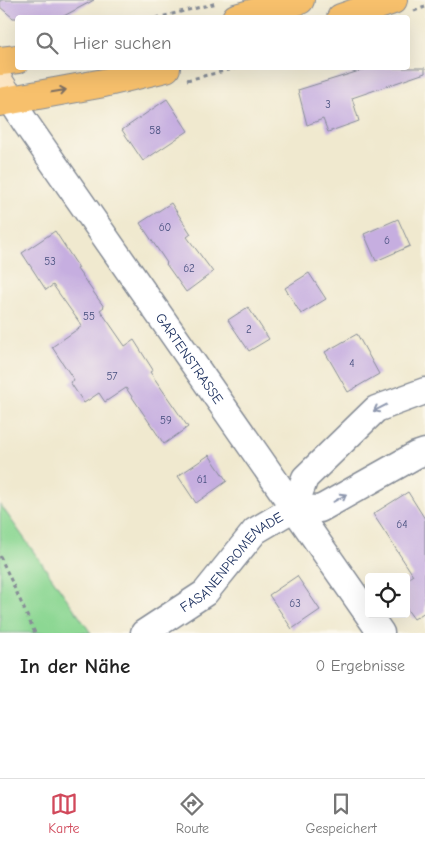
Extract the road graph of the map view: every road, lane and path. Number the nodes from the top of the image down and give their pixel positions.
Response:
1 (300, 0) edge
2 (393, 0) edge
3 (229, 10) edge
4 (169, 15) edge
5 (350, 15) edge
6 (15, 59) edge
7 (0, 61) edge
8 (158, 70) edge
9 (4, 95) edge
10 (425, 391) edge
11 (425, 452) edge
12 (294, 508) junction
13 (0, 556) edge
14 (35, 633) edge
15 (144, 633) edge
16 (381, 633) edge

1 - 3 main road
2 - 5 main road
3 - 4 path
6 - 7 main road
9 -> 8 main road
9 - 12 street, GARTENSTRASSE
10 -> 12 street, FASANENPROMENADE
12 -> 11 street, FASANENPROMENADE
12 - 15 street, FASANENPROMENADE
12 - 16 street, GARTENSTRASSE
13 - 14 path

